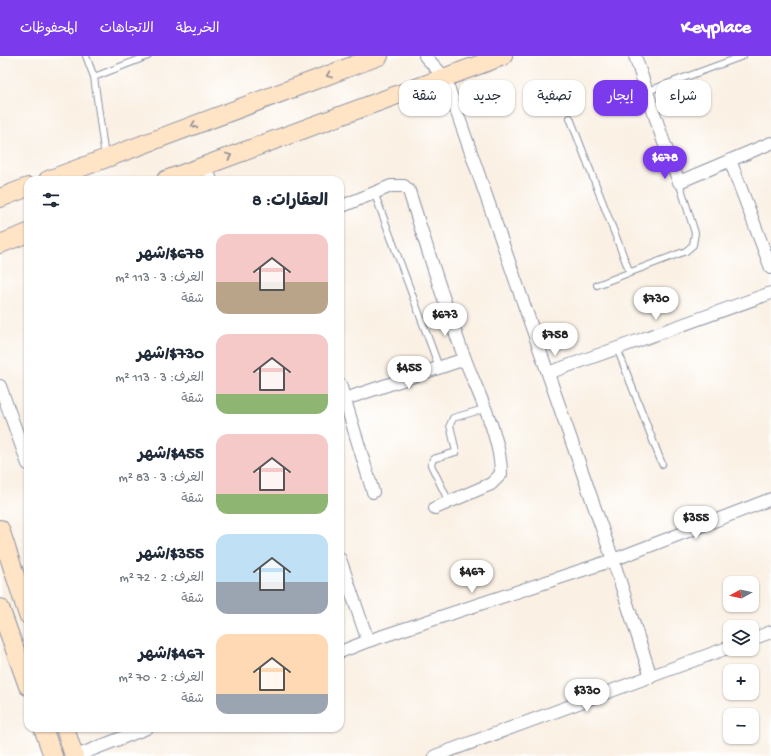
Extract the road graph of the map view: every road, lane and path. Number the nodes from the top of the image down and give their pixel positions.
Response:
1 (86, 56) edge
2 (148, 56) edge
3 (379, 56) edge
4 (425, 56) edge
5 (503, 56) edge
6 (635, 56) edge
7 (743, 56) edge
8 (94, 77) junction
9 (445, 78) junction
10 (644, 80) edge
11 (648, 91) joint
12 (570, 118) dead end
13 (771, 143) edge
14 (105, 159) junction
15 (730, 160) junction
16 (208, 172) edge
17 (59, 176) edge
18 (187, 176) edge
19 (679, 182) junction
20 (24, 189) edge
21 (374, 192) junction
22 (0, 198) edge
23 (344, 205) edge
24 (24, 235) edge
25 (0, 244) edge
26 (771, 268) edge
27 (630, 273) junction
28 (596, 284) dead end
29 (771, 292) edge
30 (617, 348) junction
31 (465, 359) junction
32 (439, 367) junction
33 (548, 373) junction
34 (0, 386) edge
35 (344, 396) edge
36 (345, 399) junction
37 (484, 409) junction
38 (24, 453) edge
39 (662, 464) dead end
40 (373, 492) dead end
41 (771, 498) edge
42 (448, 502) junction
43 (435, 508) dead end
44 (0, 529) edge
45 (613, 560) junction
46 (344, 572) edge
47 (24, 603) edge
48 (0, 608) edge
49 (771, 632) edge
50 (759, 636) edge
51 (368, 641) junction
52 (344, 650) edge
53 (723, 650) edge
54 (24, 675) edge
55 (651, 677) junction
56 (44, 732) edge
57 (66, 732) edge
58 (123, 732) edge
59 (53, 756) edge
60 (75, 756) edge
61 (435, 756) edge

1 - 8 lane
2 - 8 lane
3 -> 14 street
4 - 9 street
5 - 9 street
6 - 10 street
7 - 11 lane
8 - 14 lane
16 -> 9 street
9 - 33 street
11 - 19 street
12 - 27 lane
13 - 15 street
14 - 17 street
15 - 19 street
15 - 26 street
16 - 18 street
19 - 27 lane
20 - 22 street
21 - 23 street
21 - 31 street
21 - 32 lane
24 - 25 street
27 - 28 lane
29 - 30 street
30 - 33 street
30 - 39 lane
31 - 32 street
31 - 37 street
32 - 36 street
33 - 45 street
34 - 38 street
35 - 36 street
36 - 40 street
37 - 42 street
37 - 42 lane
41 - 45 street
42 - 43 street
44 - 47 street
45 - 51 street
45 - 55 street
46 - 51 street
48 - 54 street
49 - 50 street
51 - 52 street
53 - 55 street
55 - 61 street
56 - 59 street
57 - 60 street
58 - 60 street

